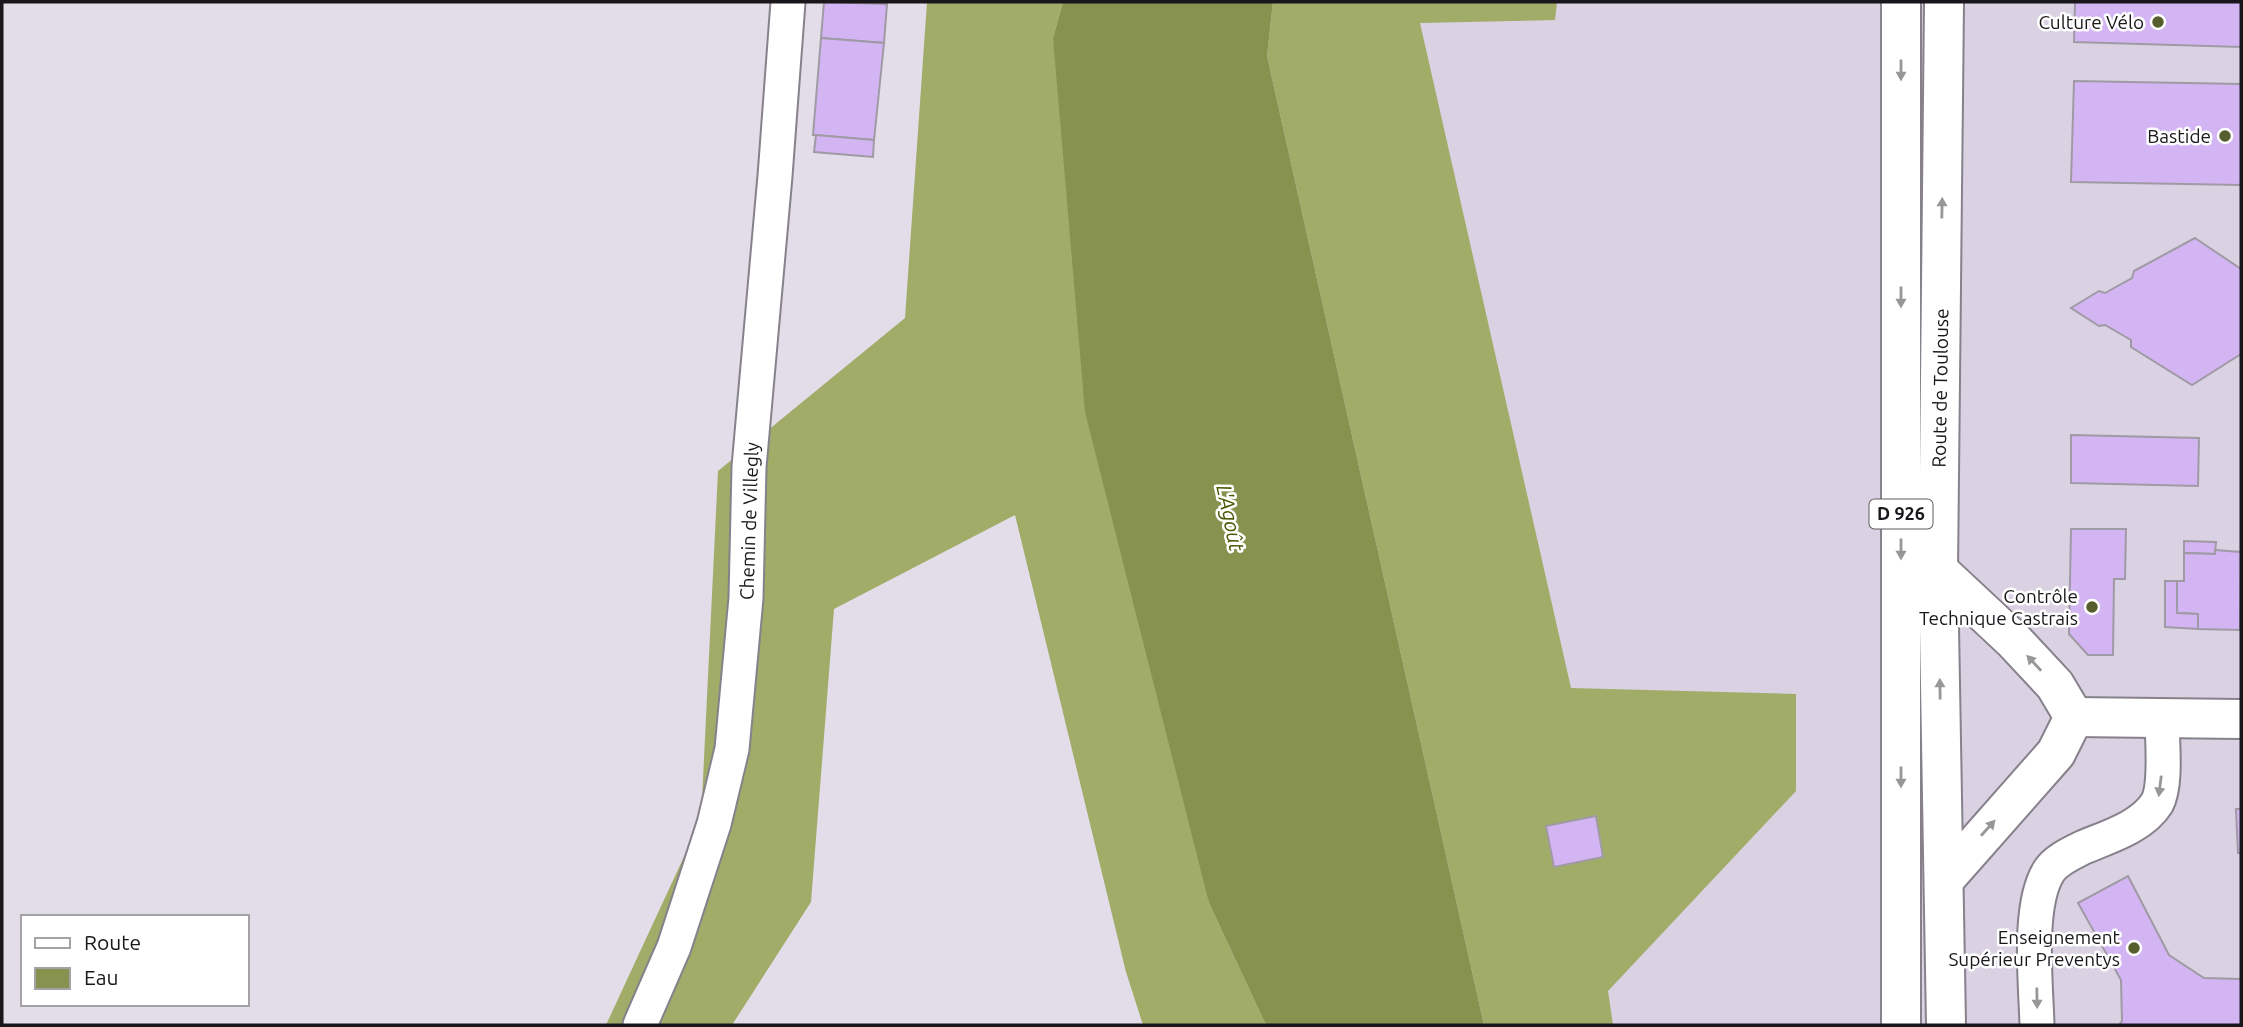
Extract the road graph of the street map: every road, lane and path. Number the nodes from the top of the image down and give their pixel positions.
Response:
1 (788, 2) edge
2 (1901, 2) edge
3 (1944, 2) edge
4 (1938, 570) junction
5 (2074, 718) junction
6 (2162, 718) junction
7 (2241, 719) edge
8 (1944, 880) junction
9 (640, 1025) edge
10 (1901, 1025) edge
11 (1946, 1025) edge
12 (2037, 1025) edge

1 - 9 street, Chemin de Villegly
2 -> 10 main road, Route de Toulouse / D 926
4 -> 3 main road, Route de Toulouse / D 926
5 -> 4 main road
8 -> 4 main road, Route de Toulouse / D 926
5 - 6 main road
8 -> 5 main road
6 - 7 main road
6 -> 12 street
8 - 11 main road, Route de Toulouse / D 926

